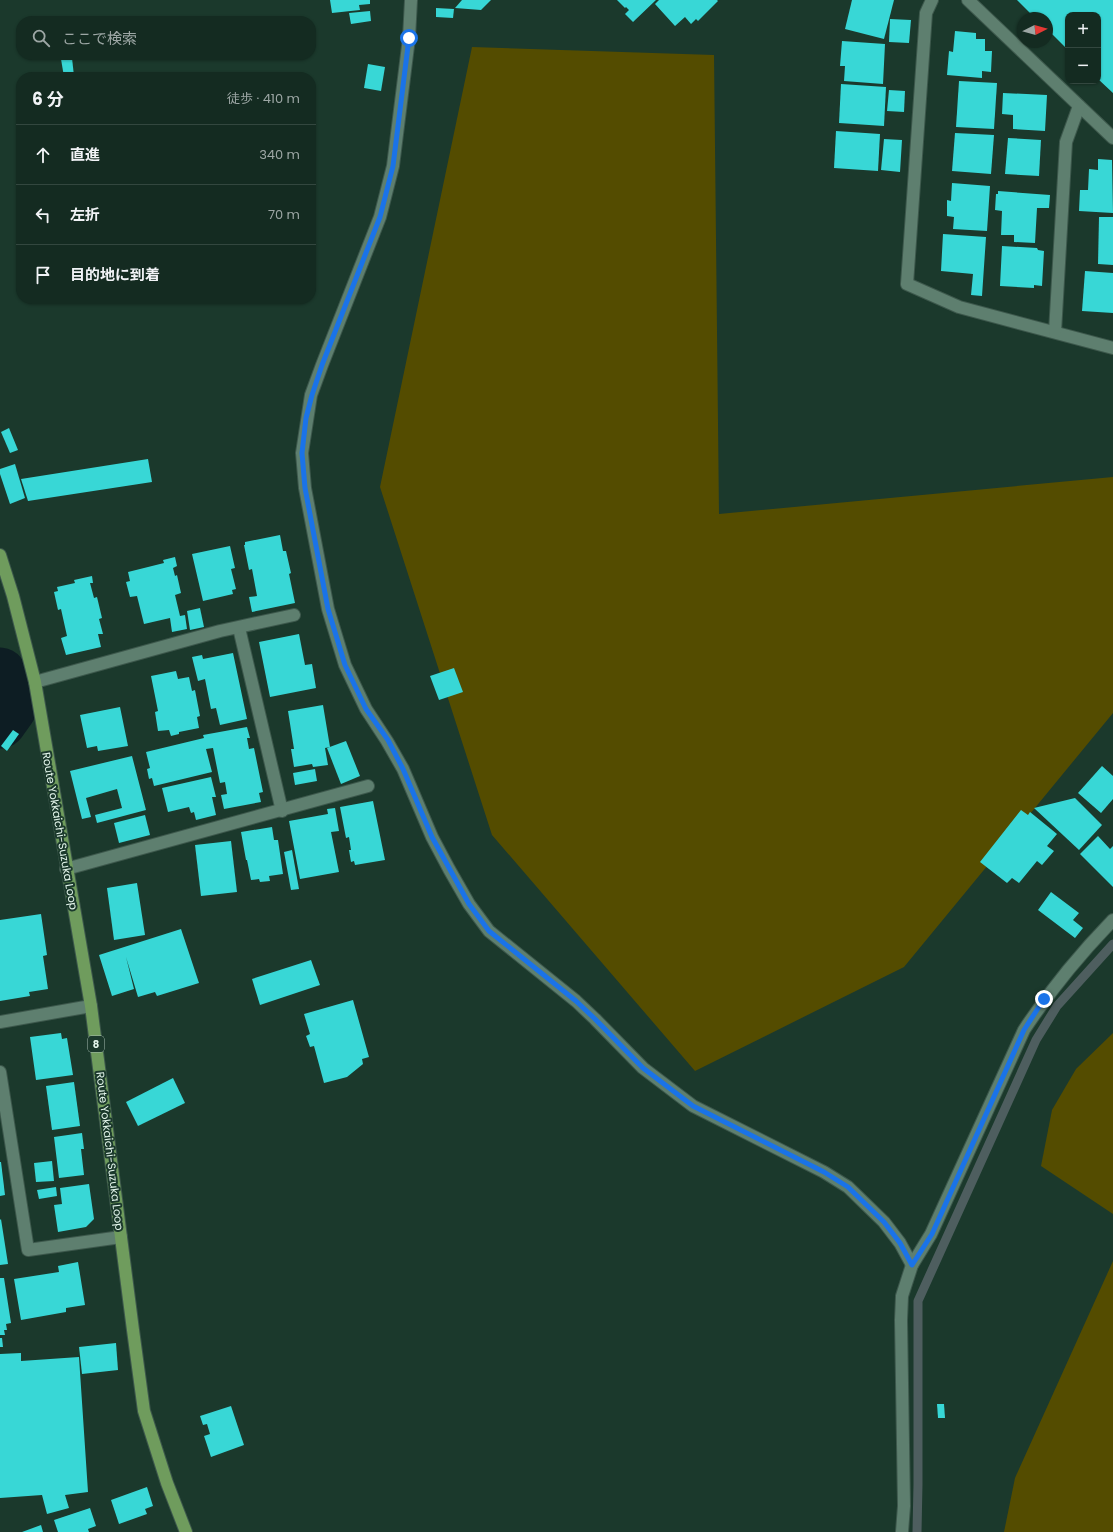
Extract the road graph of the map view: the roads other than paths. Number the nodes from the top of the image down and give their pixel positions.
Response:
1 (411, 0) edge
2 (932, 0) edge
3 (968, 0) edge
4 (1079, 106) junction
5 (1113, 138) edge
6 (1055, 332) junction
7 (1113, 348) edge
8 (0, 555) edge
9 (294, 616) dead end
10 (239, 628) junction
11 (35, 682) junction
12 (368, 786) dead end
13 (282, 811) junction
14 (66, 869) junction
15 (1113, 920) edge
16 (91, 1006) junction
17 (0, 1022) edge
18 (0, 1072) edge
19 (121, 1237) junction
20 (912, 1265) junction
21 (186, 1532) edge
22 (902, 1532) edge

1 - 20 street
2 - 6 street
3 - 4 street
4 - 5 street
4 - 6 street
6 - 7 street
8 - 11 main road, Route Yokkaichi-Suzuka Loop / 8
9 - 10 street
10 - 11 street
10 - 13 street
11 - 14 main road, Route Yokkaichi-Suzuka Loop / 8
12 - 13 street
13 - 14 street
14 - 16 main road, Route Yokkaichi-Suzuka Loop / 8
15 - 20 street
16 - 17 street
16 - 19 main road, Route Yokkaichi-Suzuka Loop / 8
18 - 19 street
19 - 21 main road, Route Yokkaichi-Suzuka Loop / 8
20 - 22 street

